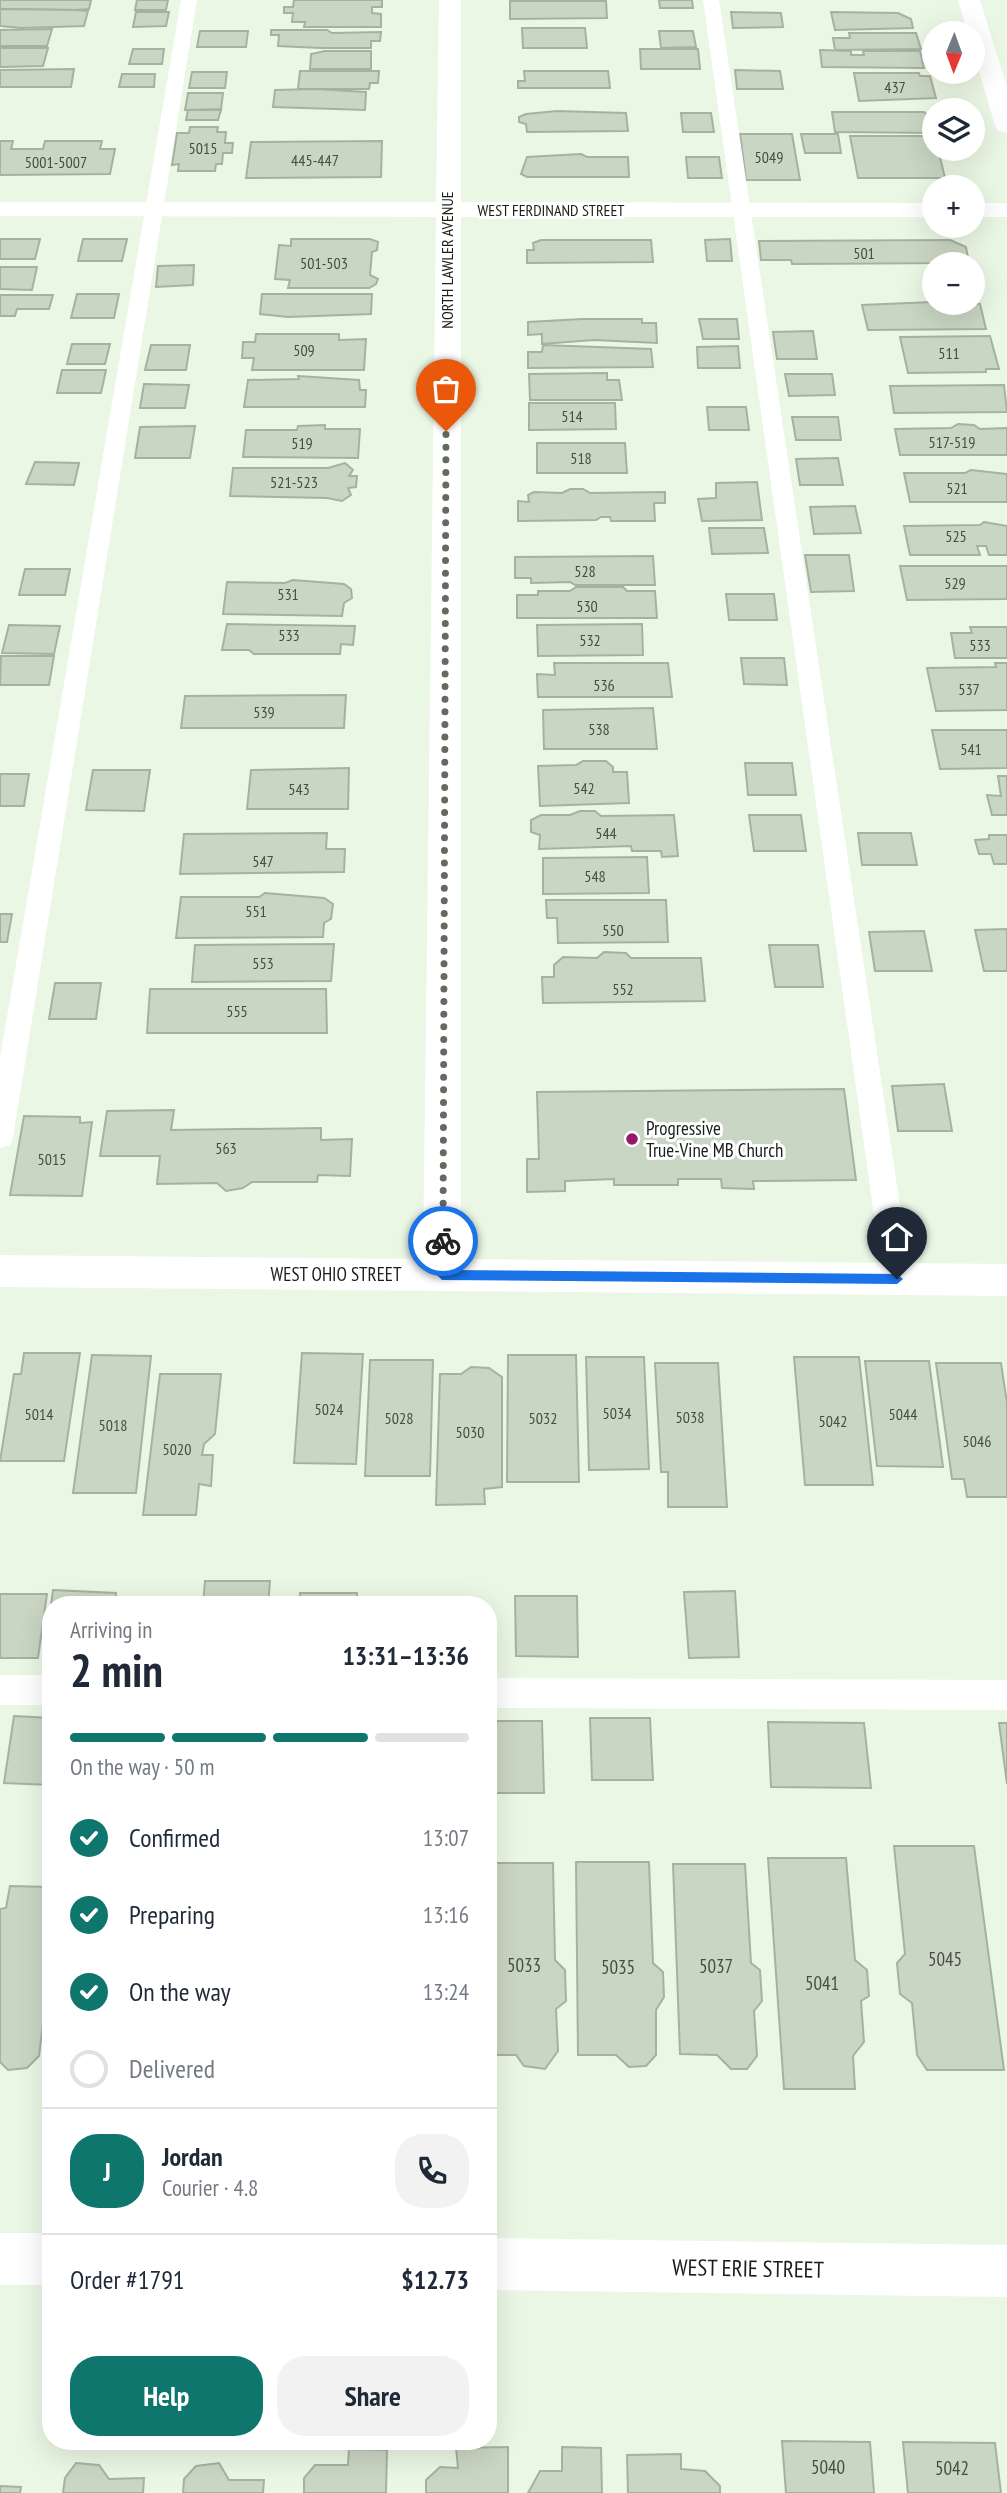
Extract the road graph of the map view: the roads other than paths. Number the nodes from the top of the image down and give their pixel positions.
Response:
1 (189, 0) edge
2 (450, 0) edge
3 (711, 0) edge
4 (970, 0) edge
5 (1007, 126) edge
6 (0, 209) edge
7 (155, 209) junction
8 (447, 209) junction
9 (742, 210) junction
10 (922, 210) edge
11 (985, 210) edge
12 (1007, 210) edge
13 (0, 1137) edge
14 (0, 1271) edge
15 (442, 1275) junction
16 (897, 1279) junction
17 (1007, 1280) edge
18 (0, 1690) edge
19 (42, 1690) edge
20 (497, 1693) edge
21 (1007, 1695) edge
22 (0, 2259) edge
23 (42, 2259) edge
24 (497, 2264) edge
25 (1007, 2271) edge

1 - 7 lane
2 - 8 street, NORTH LAWLER AVENUE
3 - 9 lane
4 - 5 street
6 - 7 street, WEST FERDINAND STREET
7 - 8 street, WEST FERDINAND STREET
7 - 13 lane
8 - 9 street, WEST FERDINAND STREET
8 - 15 street, NORTH LAWLER AVENUE
9 - 10 street, WEST FERDINAND STREET
9 - 16 lane
11 - 12 street
14 - 15 street, WEST OHIO STREET
15 - 16 street, WEST OHIO STREET
16 - 17 street, WEST OHIO STREET
18 - 19 lane
20 - 21 lane
22 - 23 street
24 - 25 street, WEST ERIE STREET

